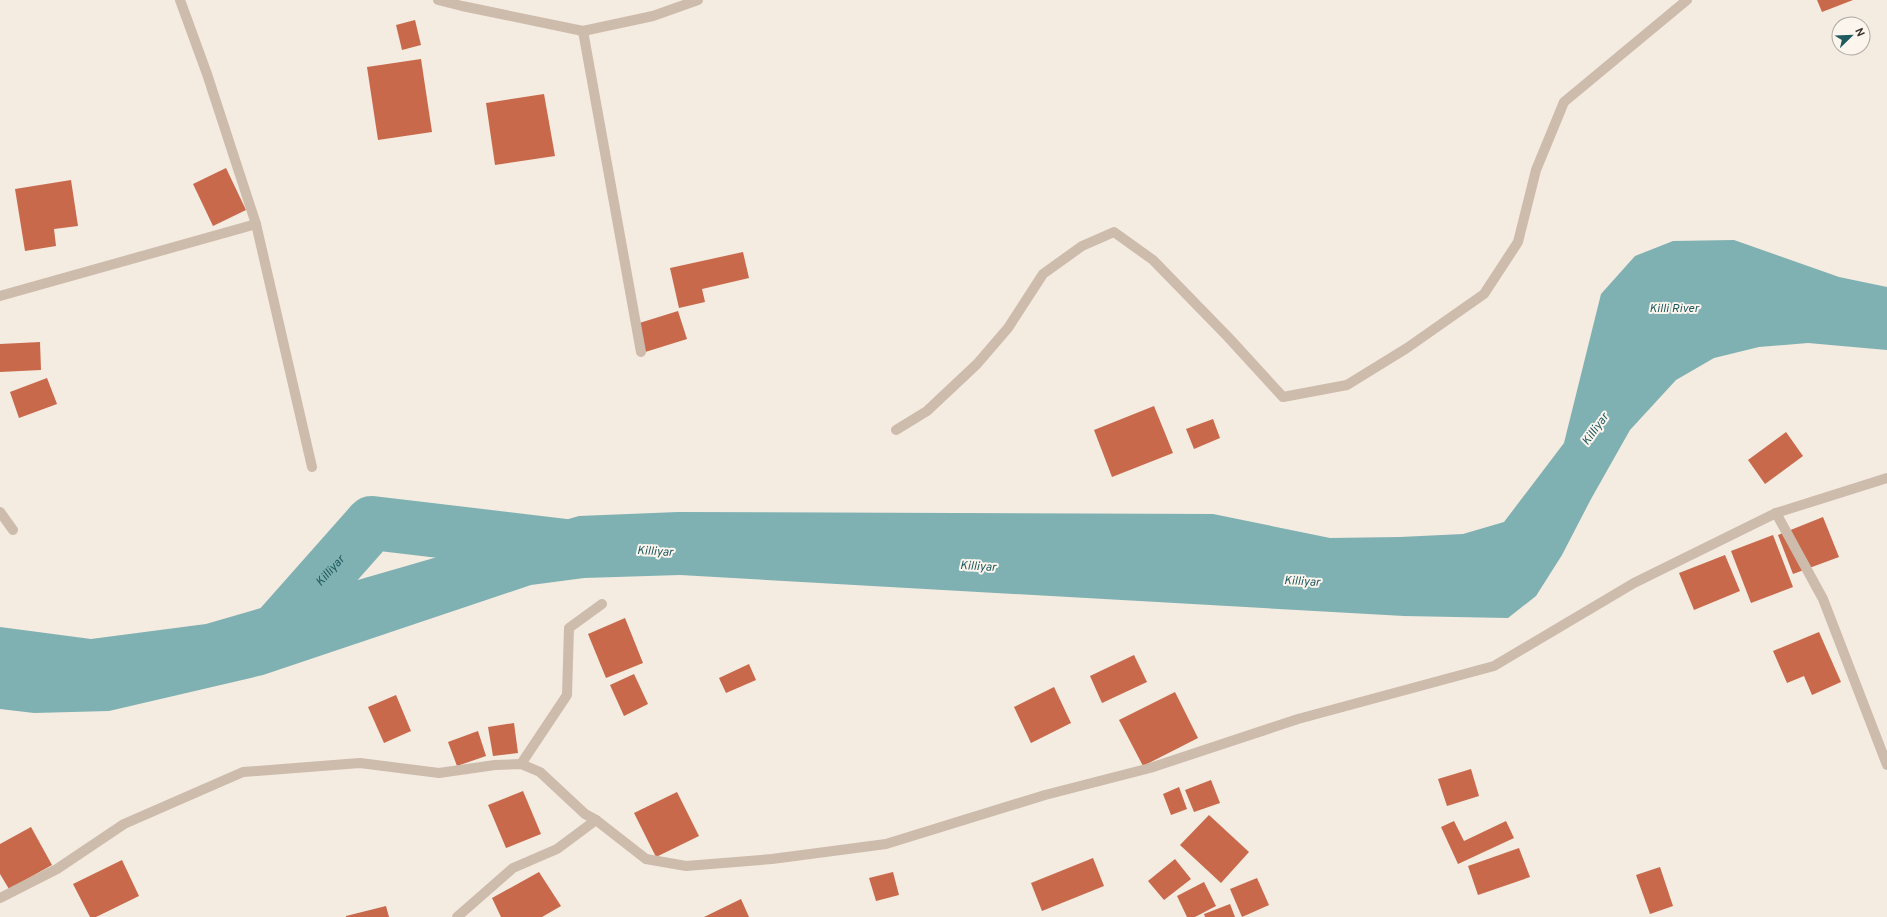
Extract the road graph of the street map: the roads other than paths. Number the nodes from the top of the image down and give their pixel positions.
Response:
1 (180, 0) edge
2 (438, 0) edge
3 (698, 0) edge
4 (1687, 0) edge
5 (583, 31) junction
6 (256, 224) junction
7 (0, 296) edge
8 (641, 352) dead end
9 (896, 430) dead end
10 (312, 466) dead end
11 (1887, 478) edge
12 (0, 512) edge
13 (1776, 513) junction
14 (13, 530) dead end
15 (602, 604) dead end
16 (521, 764) junction
17 (1887, 765) edge
18 (596, 820) junction
19 (0, 898) edge
20 (458, 917) edge

1 - 6 street
2 - 5 street
3 - 5 street
4 - 9 street
5 - 8 street
6 - 7 street
6 - 10 street
11 - 13 street
12 - 14 street
13 - 17 street
13 - 18 street
15 - 16 street
16 - 18 street
16 - 19 street
18 - 20 street

